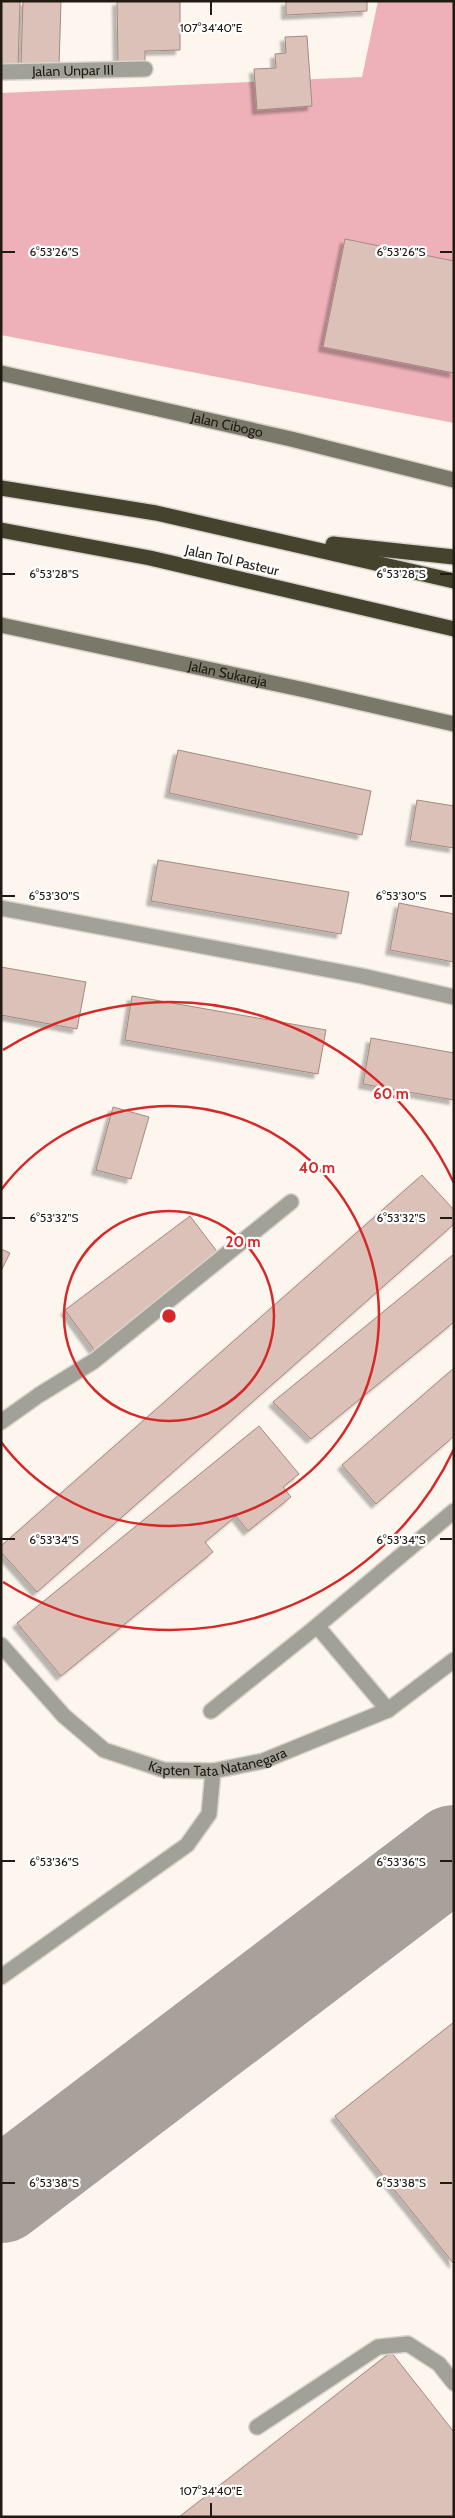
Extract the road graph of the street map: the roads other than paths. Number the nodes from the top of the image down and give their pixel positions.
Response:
1 (145, 69) dead end
2 (1, 72) edge
3 (1, 373) edge
4 (454, 480) edge
5 (1, 488) edge
6 (1, 530) edge
7 (274, 538) junction
8 (454, 557) edge
9 (454, 581) edge
10 (1, 625) edge
11 (454, 629) edge
12 (454, 724) edge
13 (1, 908) edge
14 (454, 997) edge
15 (291, 1202) dead end
16 (1, 1422) edge
17 (454, 1511) edge
18 (317, 1626) junction
19 (1, 1645) edge
20 (454, 1660) edge
21 (388, 1710) junction
22 (210, 1711) dead end
23 (214, 1771) junction
24 (1, 1977) edge
25 (454, 2383) edge
26 (258, 2427) dead end

1 - 2 street, Jalan Unpar III
3 - 4 main road, Jalan Cibogo
5 - 7 highway
6 - 11 highway, Jalan Tol Pasteur
7 - 8 highway
7 - 9 highway
10 - 12 main road, Jalan Sukaraja
13 - 14 street
15 - 16 street
17 - 18 street
18 - 21 street
18 - 22 street
19 - 23 street, Kapten Tata Natanegara
20 - 21 street, Kapten Tata Natanegara
21 - 23 street, Kapten Tata Natanegara
23 - 24 street
25 - 26 street

